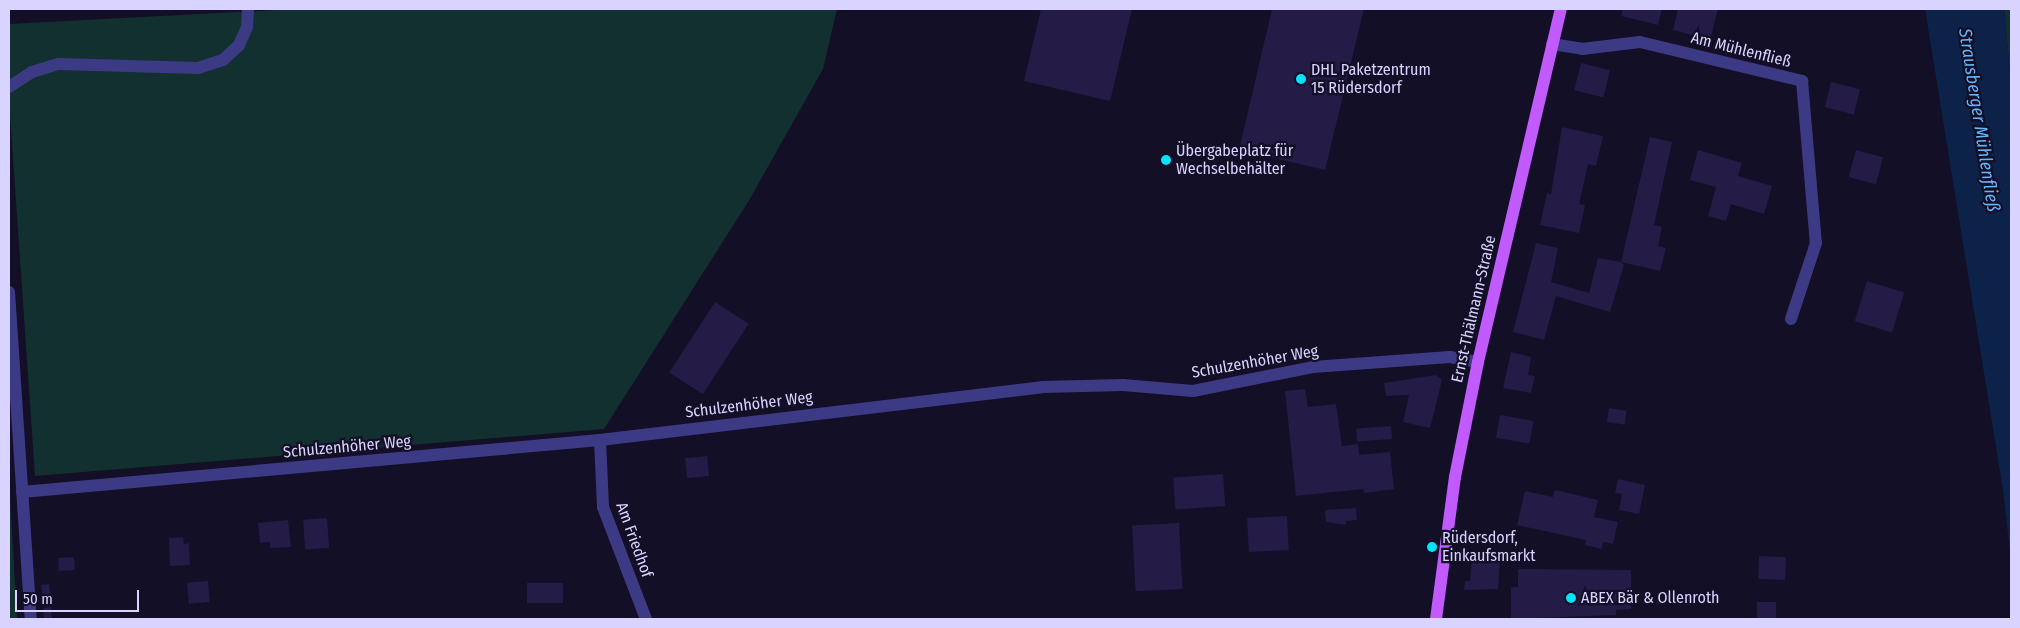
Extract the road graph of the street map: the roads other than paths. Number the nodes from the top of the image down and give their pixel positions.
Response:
1 (248, 9) edge
2 (1561, 9) edge
3 (1552, 44) junction
4 (9, 87) edge
5 (9, 292) edge
6 (1791, 319) dead end
7 (1478, 362) junction
8 (600, 440) junction
9 (22, 492) junction
10 (31, 619) edge
11 (646, 619) edge
12 (1436, 619) edge

1 - 4 street
2 - 3 main road, Ernst-Thälmann-Straße
3 - 6 street, Am Mühlenfließ
3 - 7 main road, Ernst-Thälmann-Straße
5 - 9 street
7 - 8 street, Schulzenhöher Weg
7 - 12 main road, Ernst-Thälmann-Straße
8 - 9 street, Schulzenhöher Weg
8 - 11 street, Am Friedhof
9 - 10 street

